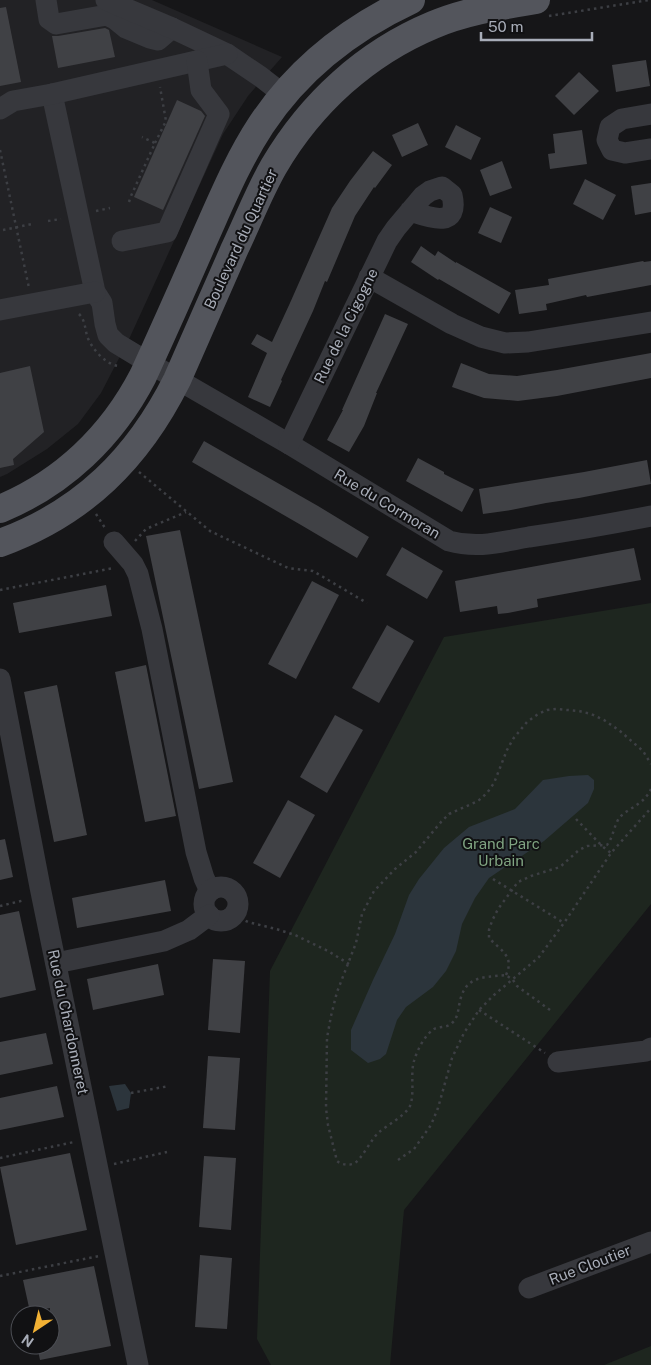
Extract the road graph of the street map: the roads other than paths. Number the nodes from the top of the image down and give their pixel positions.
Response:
1 (46, 0) edge
2 (106, 0) edge
3 (410, 0) edge
4 (541, 8) edge
5 (172, 28) junction
6 (227, 54) junction
7 (197, 61) junction
8 (52, 94) junction
9 (284, 94) junction
10 (0, 109) edge
11 (651, 114) edge
12 (651, 149) edge
13 (410, 212) dead end
14 (122, 241) dead end
15 (369, 277) junction
16 (95, 292) junction
17 (0, 310) edge
18 (651, 322) edge
19 (149, 364) junction
20 (177, 380) junction
21 (289, 444) junction
22 (0, 509) edge
23 (651, 516) edge
24 (0, 544) edge
25 (123, 553) road end
26 (0, 679) edge
27 (210, 891) junction
28 (208, 915) junction
29 (56, 963) junction
30 (651, 1048) edge
31 (558, 1062) road end
32 (651, 1242) edge
33 (529, 1288) dead end
34 (138, 1365) edge

1 - 5 street
2 - 5 street
3 - 9 main road
4 - 20 main road, Boulevard du Quartier
5 - 6 street
6 - 7 street
6 - 9 street
7 - 8 street
7 - 14 street
8 - 10 street
8 - 16 street, Rue du Cormoran
9 - 19 main road
11 - 12 street
13 - 15 street, Rue de la Cigogne
15 - 18 street
15 - 21 street, Rue de la Cigogne
16 - 17 street
16 - 19 street, Rue du Cormoran
19 - 20 street, Rue du Cormoran
19 - 22 main road
20 - 21 street, Rue du Cormoran
20 - 24 main road, Boulevard du Quartier
21 - 23 street, Rue du Cormoran
25 - 27 street
26 - 29 street, Rue du Chardonneret
27 - 28 street
27 - 28 street
28 - 29 street
29 - 34 street, Rue du Chardonneret
30 - 31 street
32 - 33 street, Rue Cloutier

